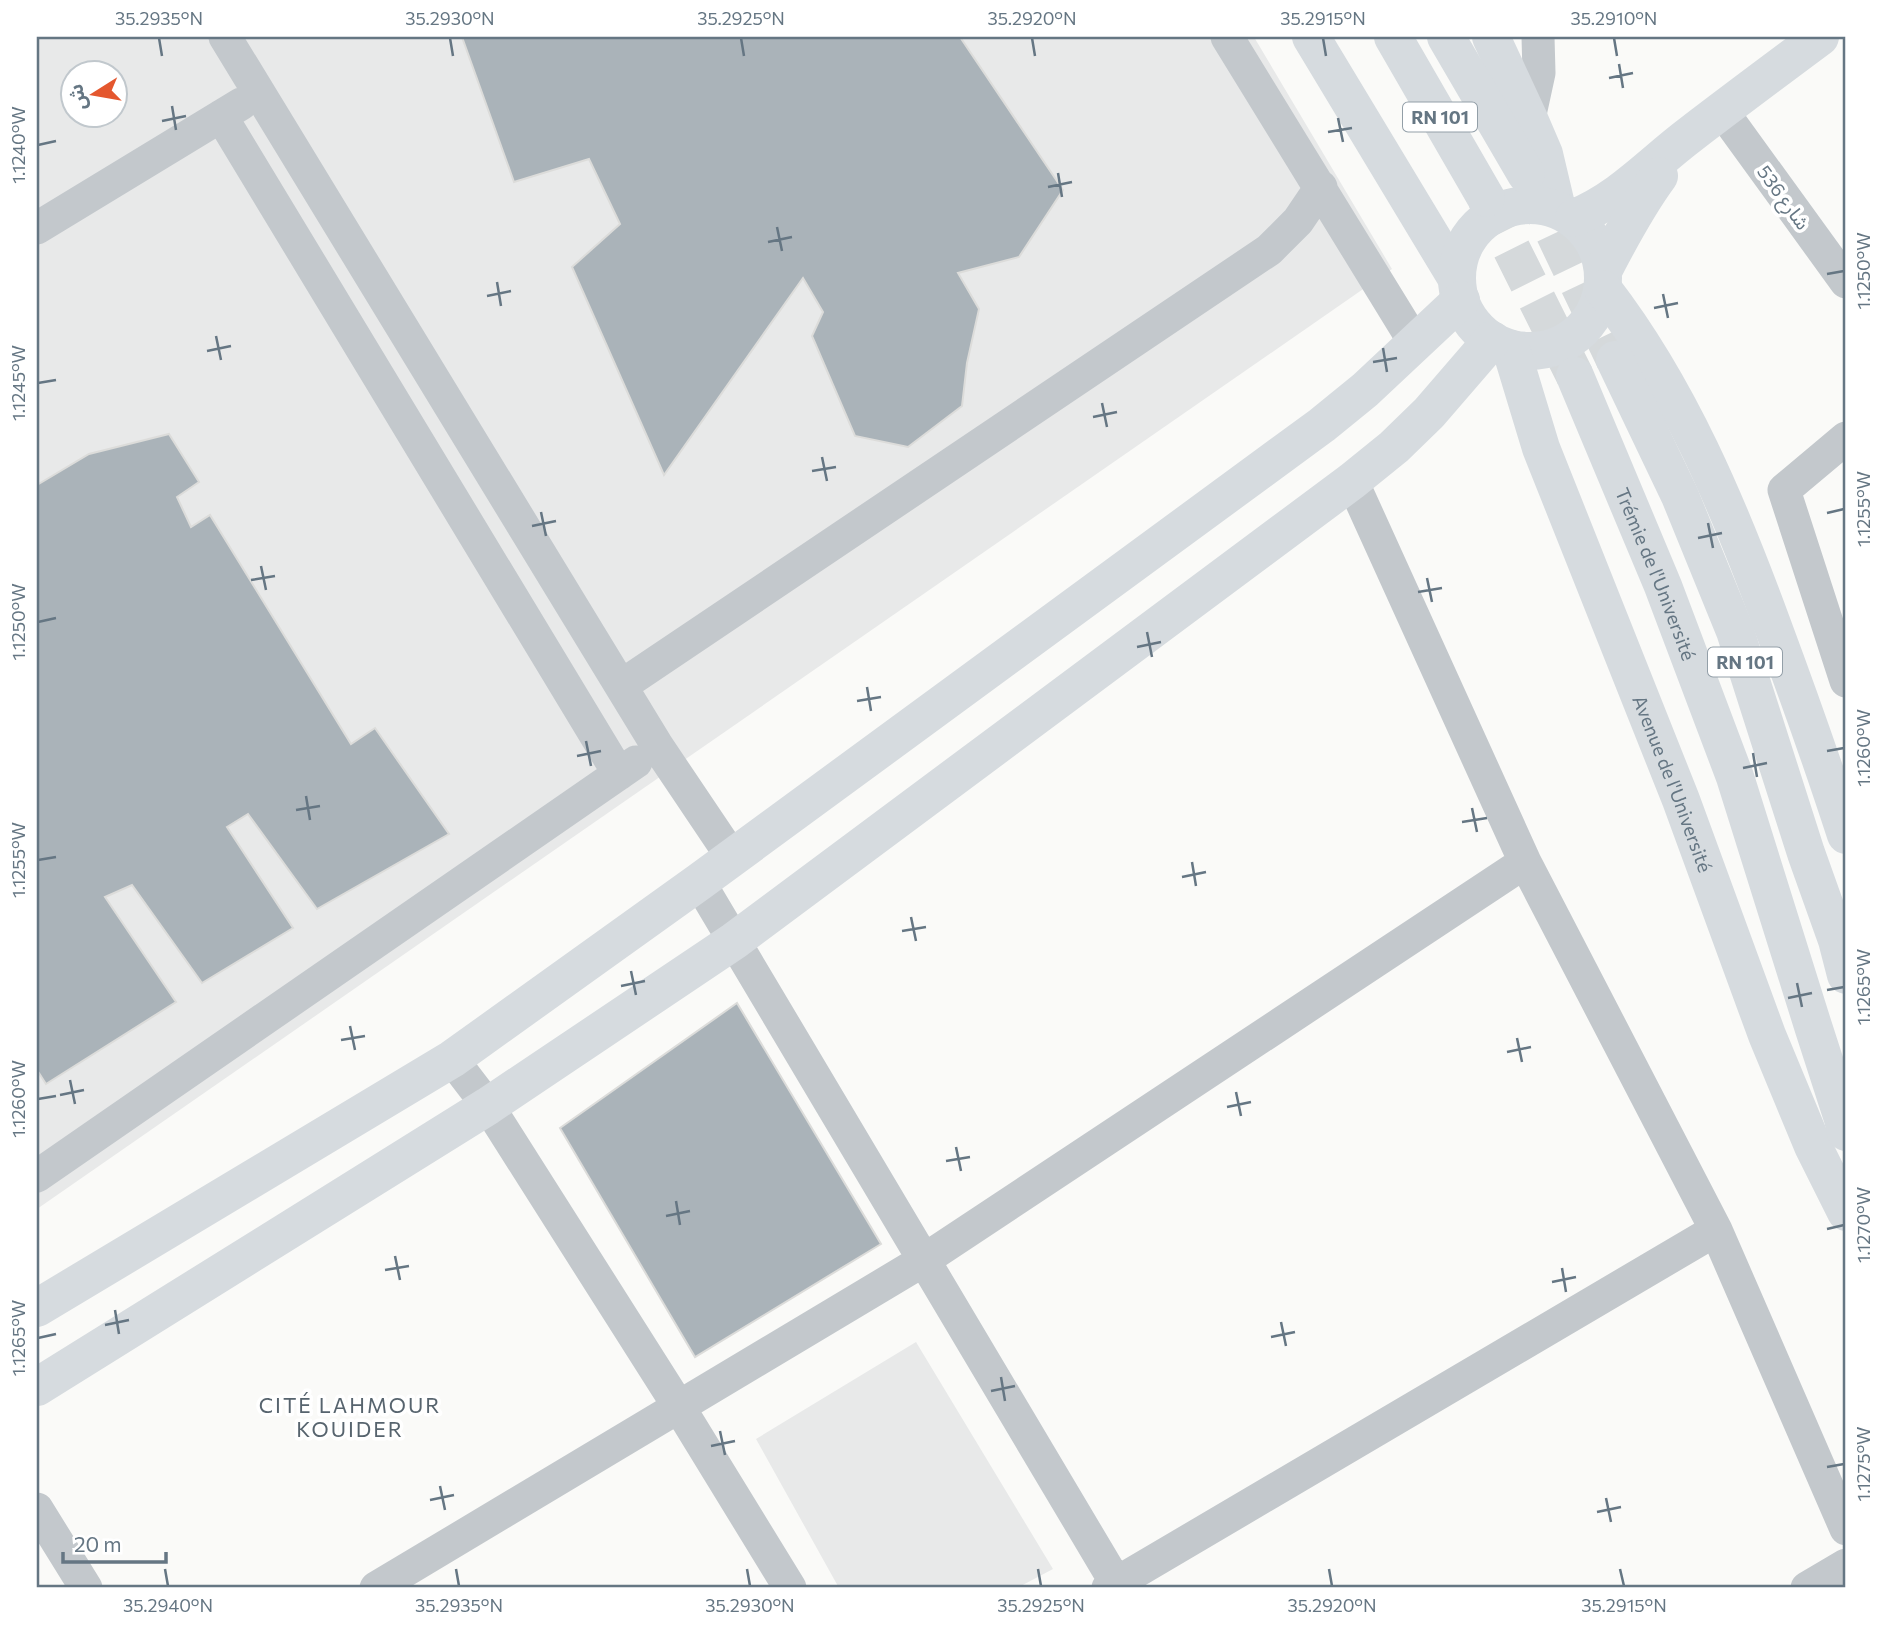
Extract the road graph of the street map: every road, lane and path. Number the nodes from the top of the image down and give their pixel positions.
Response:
1 (225, 37) edge
2 (1227, 37) edge
3 (1311, 37) edge
4 (1393, 37) edge
5 (1446, 37) edge
6 (1491, 37) edge
7 (1538, 37) edge
8 (1820, 37) edge
9 (258, 93) junction
10 (1722, 111) junction
11 (221, 116) junction
12 (1529, 119) junction
13 (1689, 135) junction
14 (1526, 174) tunnel mouth
15 (1321, 187) junction
16 (1486, 198) tunnel mouth
17 (1565, 214) junction
18 (37, 228) edge
19 (1603, 280) junction
20 (1846, 282) edge
21 (1459, 289) junction
22 (1415, 343) junction
23 (1501, 345) junction
24 (1615, 360) tunnel mouth
25 (1575, 376) tunnel mouth
26 (1846, 438) edge
27 (1352, 481) junction
28 (1846, 681) edge
29 (621, 686) junction
30 (658, 747) junction
31 (619, 774) junction
32 (1846, 835) edge
33 (732, 858) junction
34 (1525, 862) junction
35 (699, 882) junction
36 (734, 940) junction
37 (1846, 975) edge
38 (452, 1059) junction
39 (488, 1106) junction
40 (1846, 1132) edge
41 (37, 1176) edge
42 (1846, 1212) edge
43 (1716, 1230) junction
44 (924, 1261) junction
45 (37, 1308) edge
46 (37, 1387) edge
47 (679, 1407) junction
48 (37, 1508) edge
49 (1846, 1529) edge
50 (1846, 1565) edge
51 (1114, 1587) edge
52 (86, 1588) edge
53 (376, 1588) edge
54 (790, 1588) edge
55 (1807, 1588) edge

1 - 9 street
2 - 15 street
3 - 21 main road
4 - 16 main road, RN 101
5 - 14 main road, RN 101
6 - 12 main road
7 - 12 street
8 - 10 main road
9 - 11 street
9 - 29 street
10 - 13 main road
10 - 20 street, شارع 536
11 - 18 street
11 - 31 street
12 - 17 main road
13 - 17 main road
13 - 19 main road
15 - 22 street
15 - 29 street
17 - 19 main road
17 - 21 main road
19 - 23 main road
19 - 32 main road
21 - 22 main road
21 - 23 main road
22 - 33 main road
23 - 27 main road
23 - 42 main road, Avenue de l'Université
24 - 37 main road, RN 101
25 - 40 main road, Trémie de l'Université / RN 101
26 - 28 street
27 - 34 street
27 - 36 main road
29 - 30 street
30 - 31 street
30 - 33 street
31 - 41 street
33 - 35 main road
34 - 43 street
34 - 44 street
35 - 36 street
35 - 38 main road
36 - 39 main road
36 - 44 street
38 - 39 street
38 - 45 main road
39 - 46 main road
39 - 47 street
43 - 49 street
43 - 51 street
44 - 47 street
44 - 51 street
47 - 53 street
47 - 54 street
48 - 52 street
50 - 55 street

